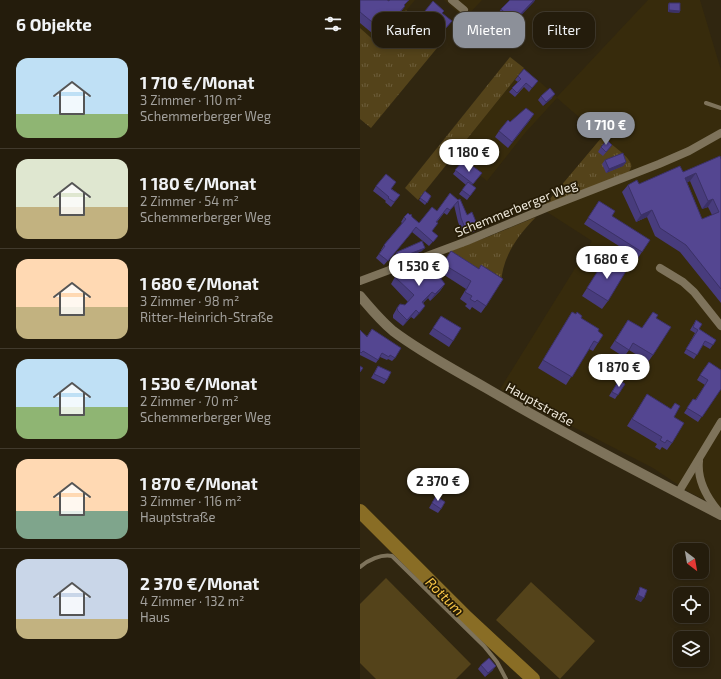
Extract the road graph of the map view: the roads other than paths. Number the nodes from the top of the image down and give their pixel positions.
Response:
1 (452, 0) edge
2 (464, 10) dead end
3 (706, 102) dead end
4 (721, 108) edge
5 (721, 133) edge
6 (660, 268) dead end
7 (360, 281) edge
8 (360, 296) edge
9 (719, 321) edge
10 (721, 422) edge
11 (699, 458) junction
12 (678, 493) junction
13 (721, 515) edge
14 (360, 567) edge
15 (506, 679) edge

1 - 2 street
3 - 4 lane
5 - 7 street, Schemmerberger Weg
6 - 9 street
8 - 12 main road, Hauptstraße
10 - 11 street
11 - 12 street
11 - 13 street
12 - 13 main road, Hauptstraße
14 - 15 lane

